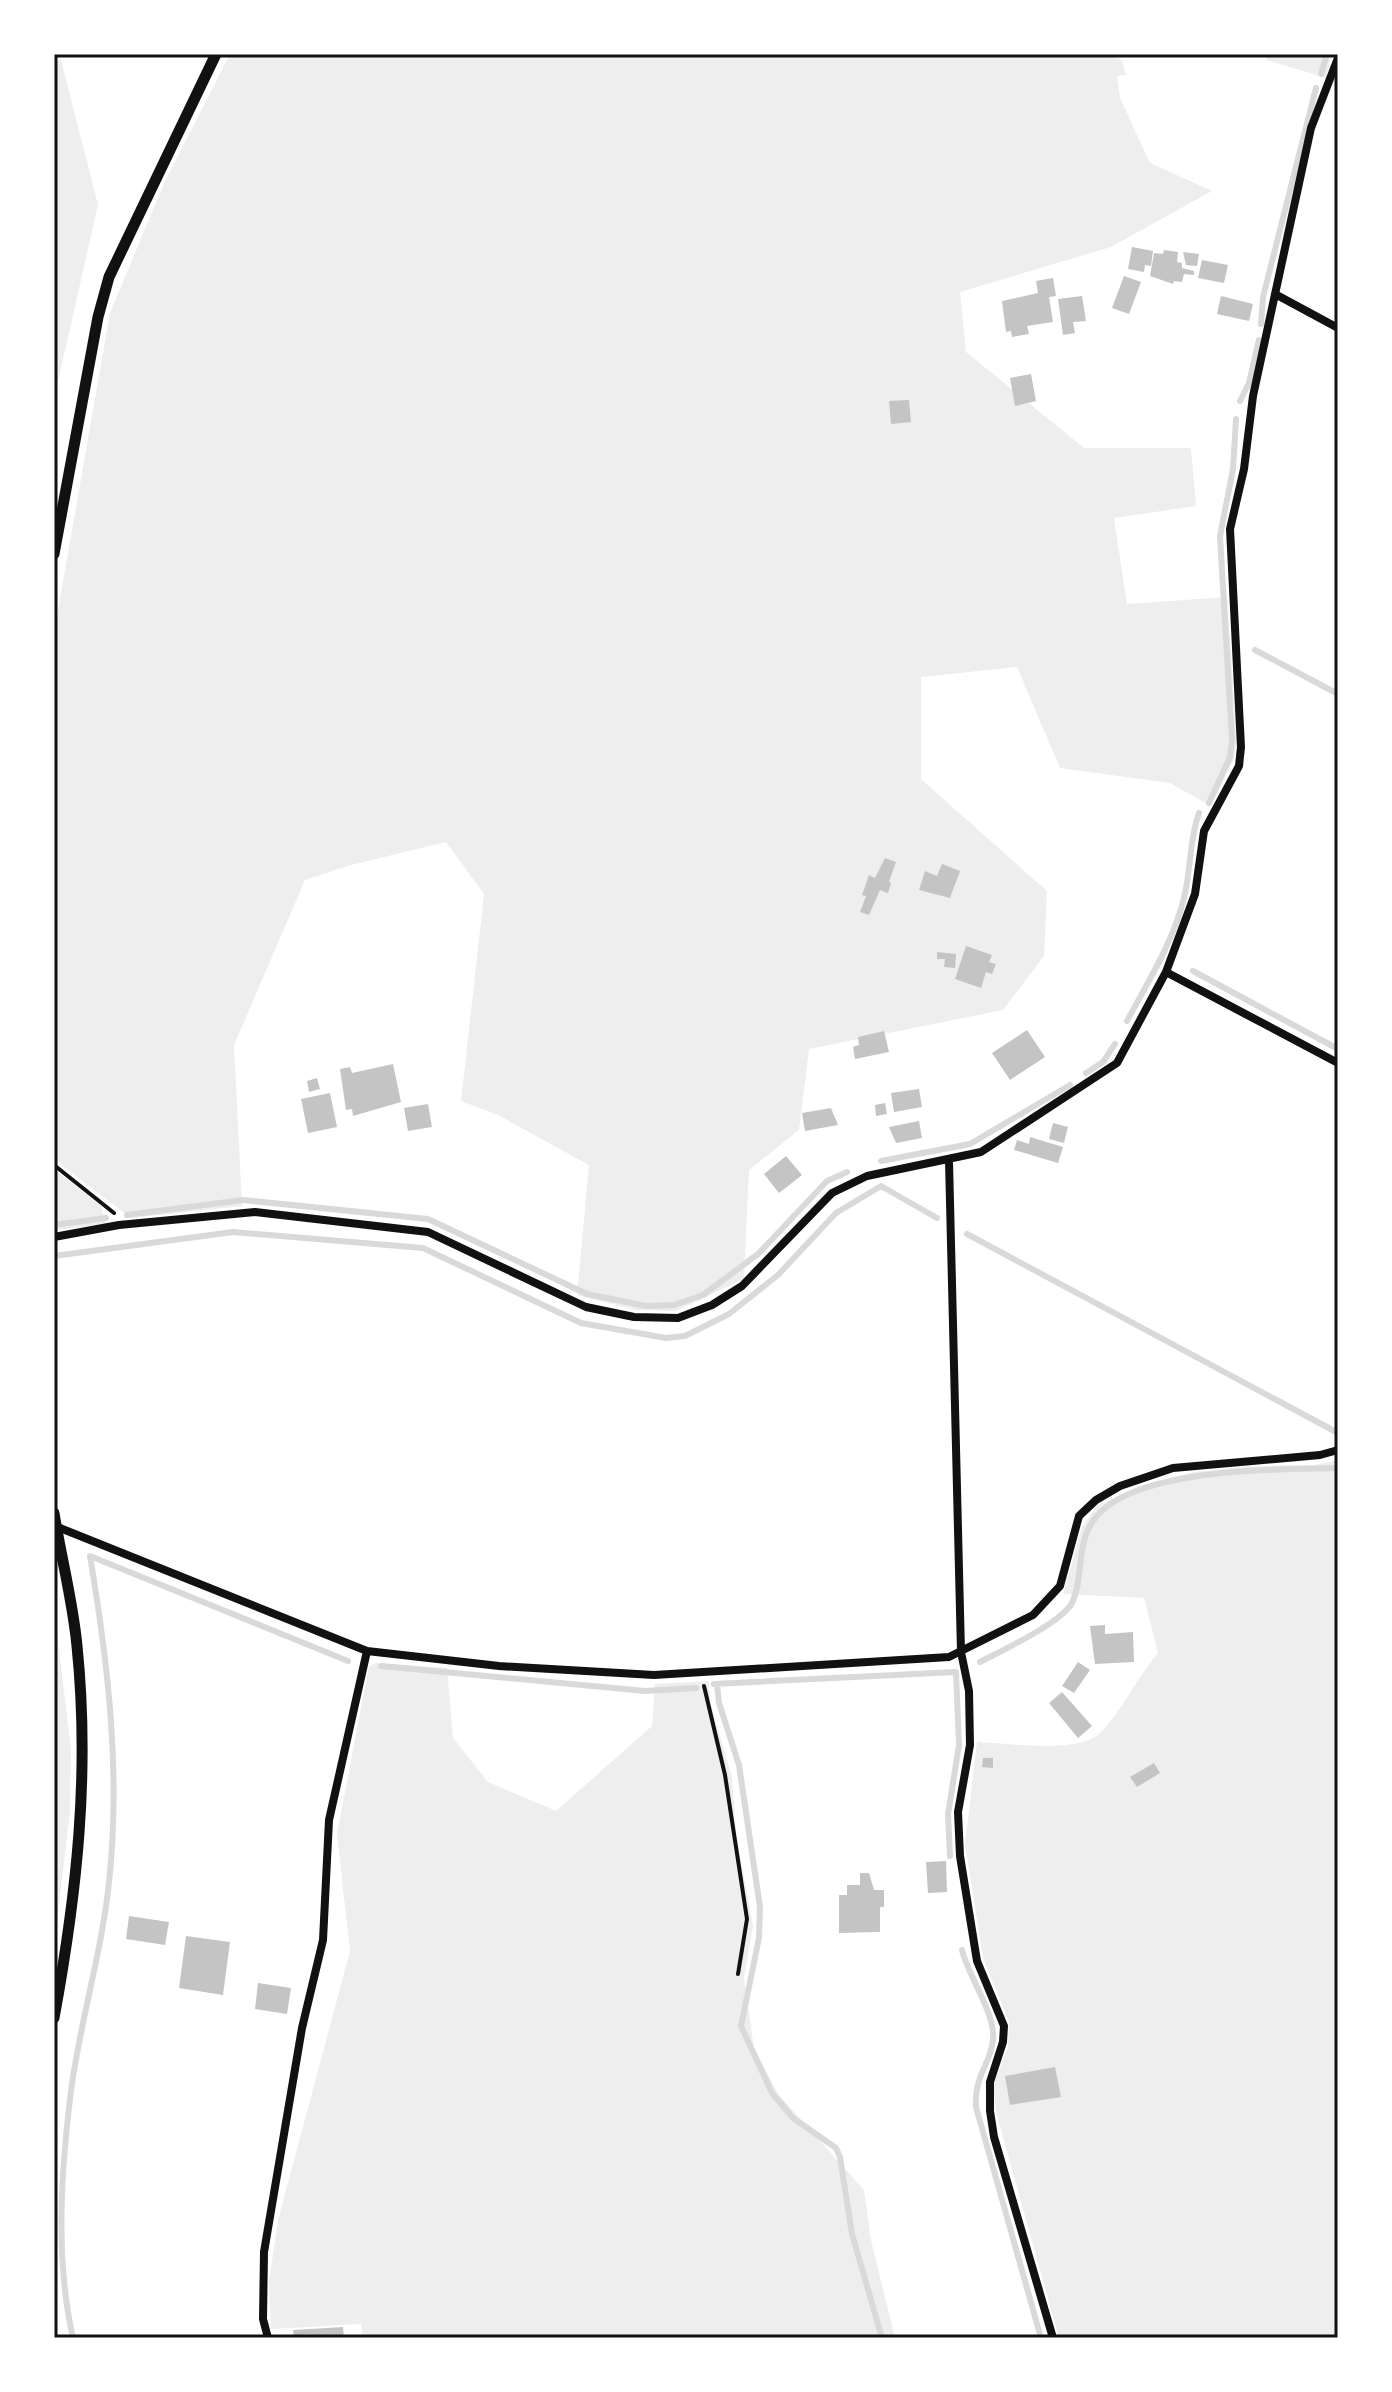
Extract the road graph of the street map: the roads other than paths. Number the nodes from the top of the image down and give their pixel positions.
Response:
1 (216, 54) edge
2 (1338, 58) edge
3 (1275, 294) junction
4 (1338, 328) edge
5 (54, 554) edge
6 (1166, 972) junction
7 (1338, 1063) edge
8 (949, 1161) junction
9 (54, 1237) edge
10 (1338, 1450) edge
11 (55, 1521) edge
12 (367, 1651) junction
13 (961, 1652) junction
14 (54, 2018) edge
15 (268, 2338) edge
16 (1053, 2338) edge

1 - 5 street
2 - 3 street
3 - 4 street
3 - 6 street
6 - 7 street
6 - 8 street
8 - 9 street
8 - 13 street
10 - 13 street
11 - 12 street
11 - 14 street
12 - 13 street
12 - 15 street
13 - 16 street

